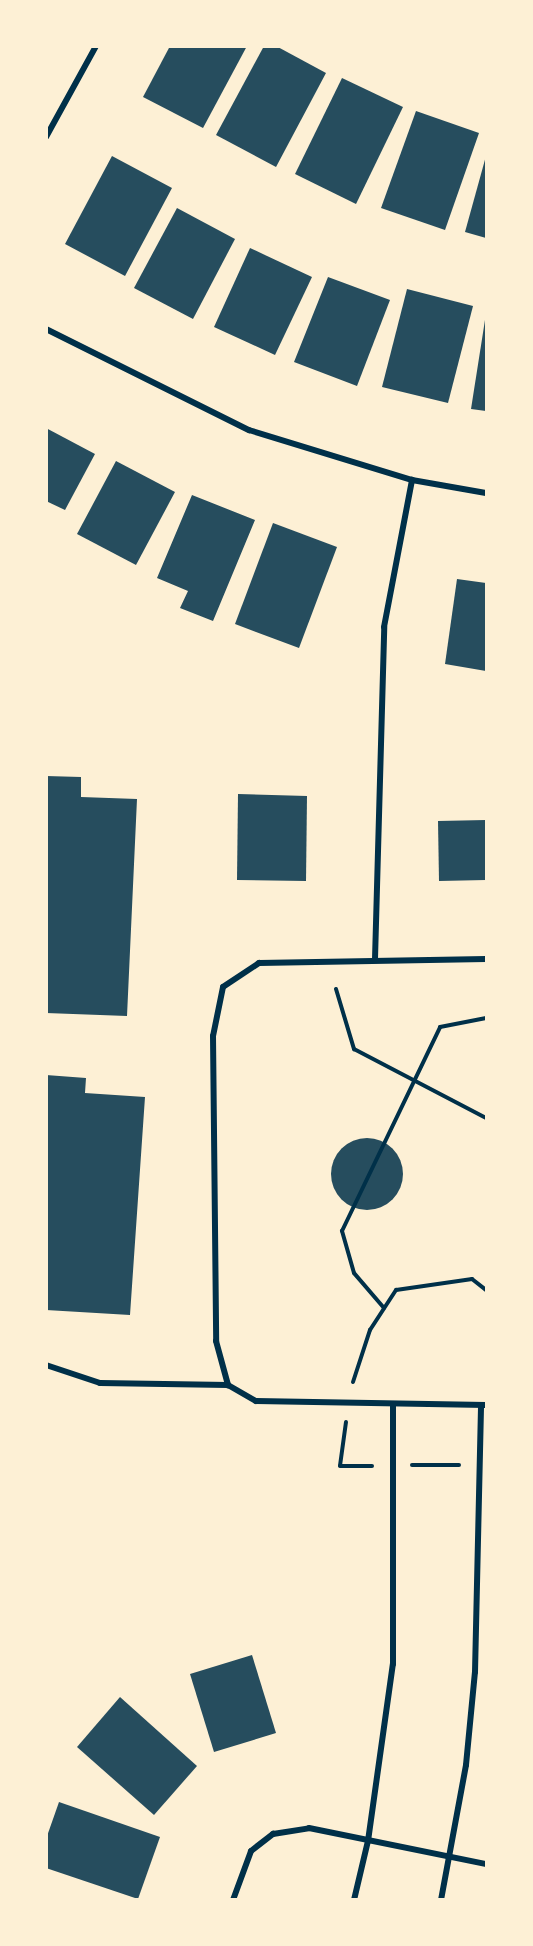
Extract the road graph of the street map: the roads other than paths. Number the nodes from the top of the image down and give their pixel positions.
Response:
1 (96, 46) edge
2 (46, 137) edge
3 (46, 329) edge
4 (411, 480) junction
5 (486, 493) edge
6 (375, 959) junction
7 (486, 959) edge
8 (46, 1365) edge
9 (228, 1385) junction
10 (393, 1405) junction
11 (484, 1405) edge
12 (369, 1841) junction
13 (452, 1857) junction
14 (486, 1864) edge
15 (233, 1899) edge
16 (354, 1899) edge
17 (441, 1899) edge

1 - 2 street
3 - 4 street
4 - 5 street
4 - 6 street
6 - 7 street
6 - 9 street
8 - 9 street
9 - 10 street
10 - 11 street
10 - 12 street
11 - 13 street
12 - 13 street
12 - 15 street
12 - 16 street
13 - 14 street
13 - 17 street

